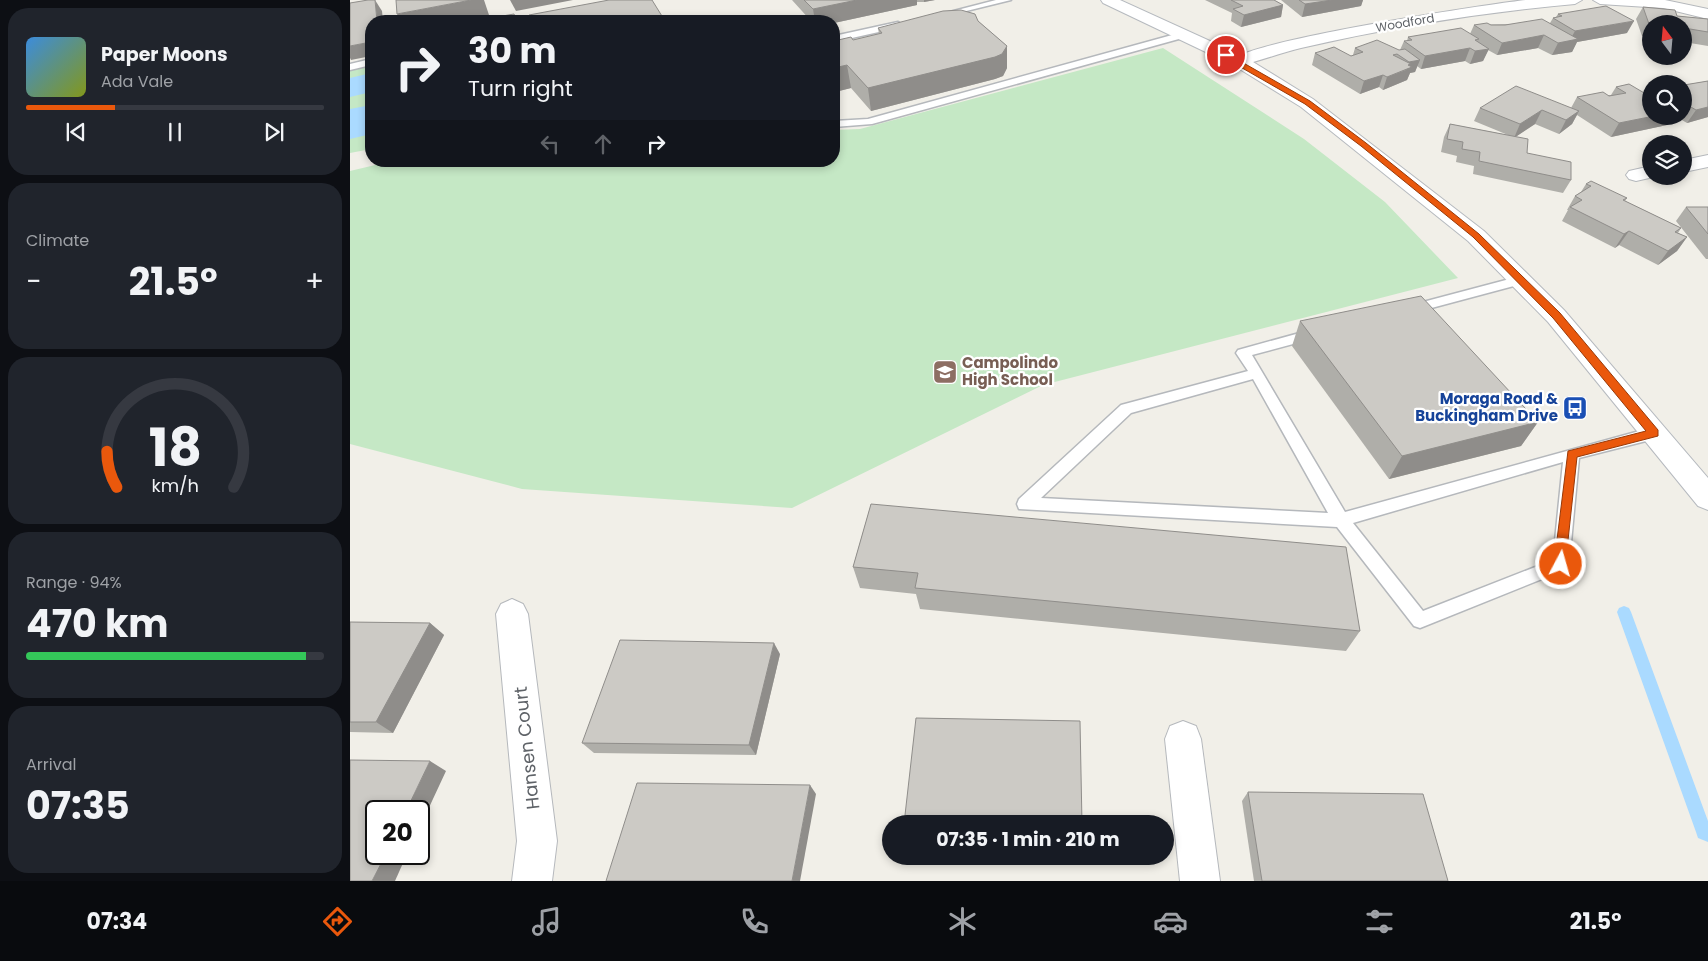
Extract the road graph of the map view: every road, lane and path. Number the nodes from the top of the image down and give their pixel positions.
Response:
1 (1006, 0) edge
2 (1108, 0) edge
3 (1575, 0) edge
4 (1600, 0) edge
5 (1662, 2) edge
6 (1708, 14) edge
7 (936, 16) edge
8 (912, 22) edge
9 (1183, 35) junction
10 (840, 38) edge
11 (1239, 61) junction
12 (365, 63) edge
13 (350, 67) edge
14 (840, 124) edge
15 (1708, 162) edge
16 (1692, 165) edge
17 (1521, 280) junction
18 (1396, 313) edge
19 (1329, 330) edge
20 (1257, 372) junction
21 (1654, 433) junction
22 (1572, 454) junction
23 (1708, 498) edge
24 (1341, 520) junction
25 (512, 614) dead end
26 (1182, 739) dead end
27 (532, 881) edge
28 (1200, 881) edge

1 - 7 lane
2 - 9 main road
3 - 11 main road, Woodford
4 - 5 main road
5 - 6 main road
8 - 10 lane
9 - 11 main road
9 - 14 lane
11 - 17 main road
12 - 13 lane
15 - 16 main road
17 - 18 lane
17 - 21 main road
19 - 20 lane
20 - 24 lane
20 - 24 lane
21 - 22 lane
21 - 23 main road
22 - 24 lane
22 - 24 lane
25 - 27 main road, Hansen Court
26 - 28 main road

